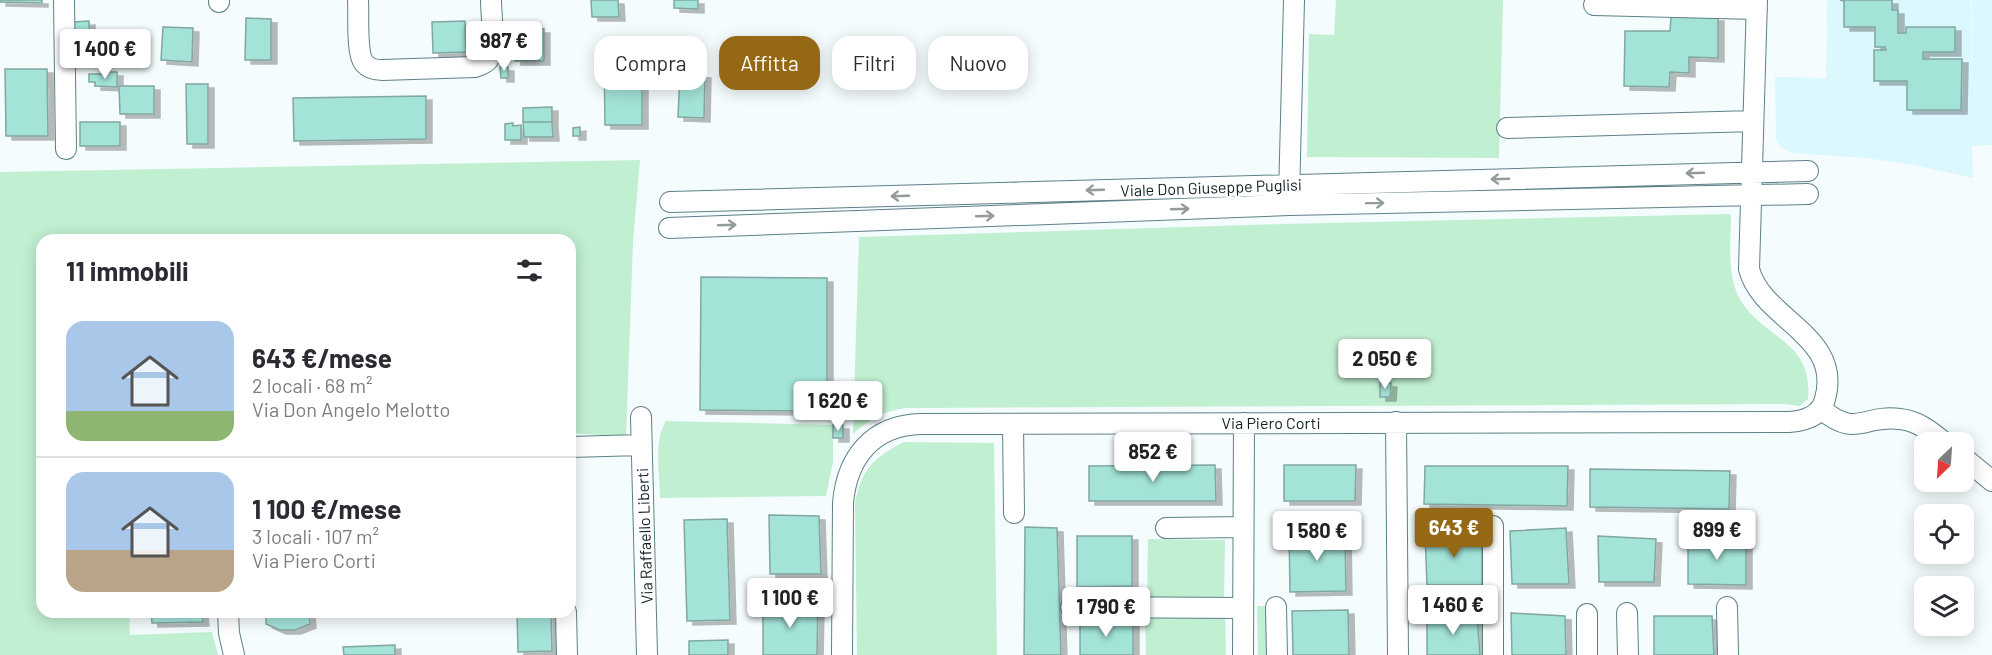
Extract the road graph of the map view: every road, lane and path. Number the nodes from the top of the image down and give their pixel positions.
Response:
1 (64, 0) edge
2 (358, 0) edge
3 (491, 0) edge
4 (1294, 0) edge
5 (1757, 4) edge
6 (1593, 5) dead end
7 (1753, 122) junction
8 (1507, 128) dead end
9 (66, 149) dead end
10 (1753, 171) junction
11 (1808, 171) dead end
12 (1289, 185) junction
13 (1808, 194) dead end
14 (1752, 195) junction
15 (823, 198) junction
16 (670, 202) dead end
17 (1289, 205) junction
18 (824, 222) junction
19 (669, 228) dead end
20 (1821, 409) junction
21 (641, 417) dead end
22 (1396, 422) junction
23 (1244, 423) junction
24 (1013, 424) junction
25 (1929, 432) edge
26 (641, 445) junction
27 (576, 447) edge
28 (1974, 466) edge
29 (1992, 481) edge
30 (1014, 513) dead end
31 (1493, 526) dead end
32 (1243, 527) junction
33 (1166, 528) dead end
34 (1727, 606) dead end
35 (1071, 607) dead end
36 (1276, 607) dead end
37 (1243, 608) junction
38 (1627, 613) dead end
39 (1587, 614) dead end
40 (228, 618) edge
41 (566, 618) edge
42 (234, 655) edge
43 (567, 655) edge
44 (647, 655) edge
45 (842, 655) edge
46 (1243, 655) edge
47 (1277, 655) edge
48 (1398, 655) edge
49 (1493, 655) edge
50 (1587, 655) edge
51 (1628, 655) edge
52 (1728, 655) edge

1 - 9 street
2 - 3 street
4 - 12 street
5 - 6 street
5 - 7 street
7 - 8 street
7 - 10 street
10 - 11 street, Viale Don Giuseppe Puglisi
10 -> 12 street, Viale Don Giuseppe Puglisi
10 - 14 street
12 -> 15 street, Viale Don Giuseppe Puglisi
12 - 17 street
13 - 14 street, Viale Don Giuseppe Puglisi
17 -> 14 street, Viale Don Giuseppe Puglisi
14 - 20 street
15 - 16 street, Viale Don Giuseppe Puglisi
15 - 18 street
18 -> 17 street, Viale Don Giuseppe Puglisi
19 -> 18 street, Viale Don Giuseppe Puglisi
20 - 22 street, Via Piero Corti
20 - 25 street
21 - 26 street, Via Raffaello Liberti
22 - 23 street, Via Piero Corti
22 - 48 street
23 - 24 street, Via Piero Corti
23 - 32 street
24 - 30 street
24 - 45 street, Via Piero Corti
26 - 27 street
26 - 44 street, Via Raffaello Liberti
28 - 29 street
31 - 49 street
32 - 33 street
32 - 37 street
34 - 52 street
35 - 37 street
36 - 47 street
37 - 46 street
38 - 51 street
39 - 50 street
40 - 42 street
41 - 43 street

